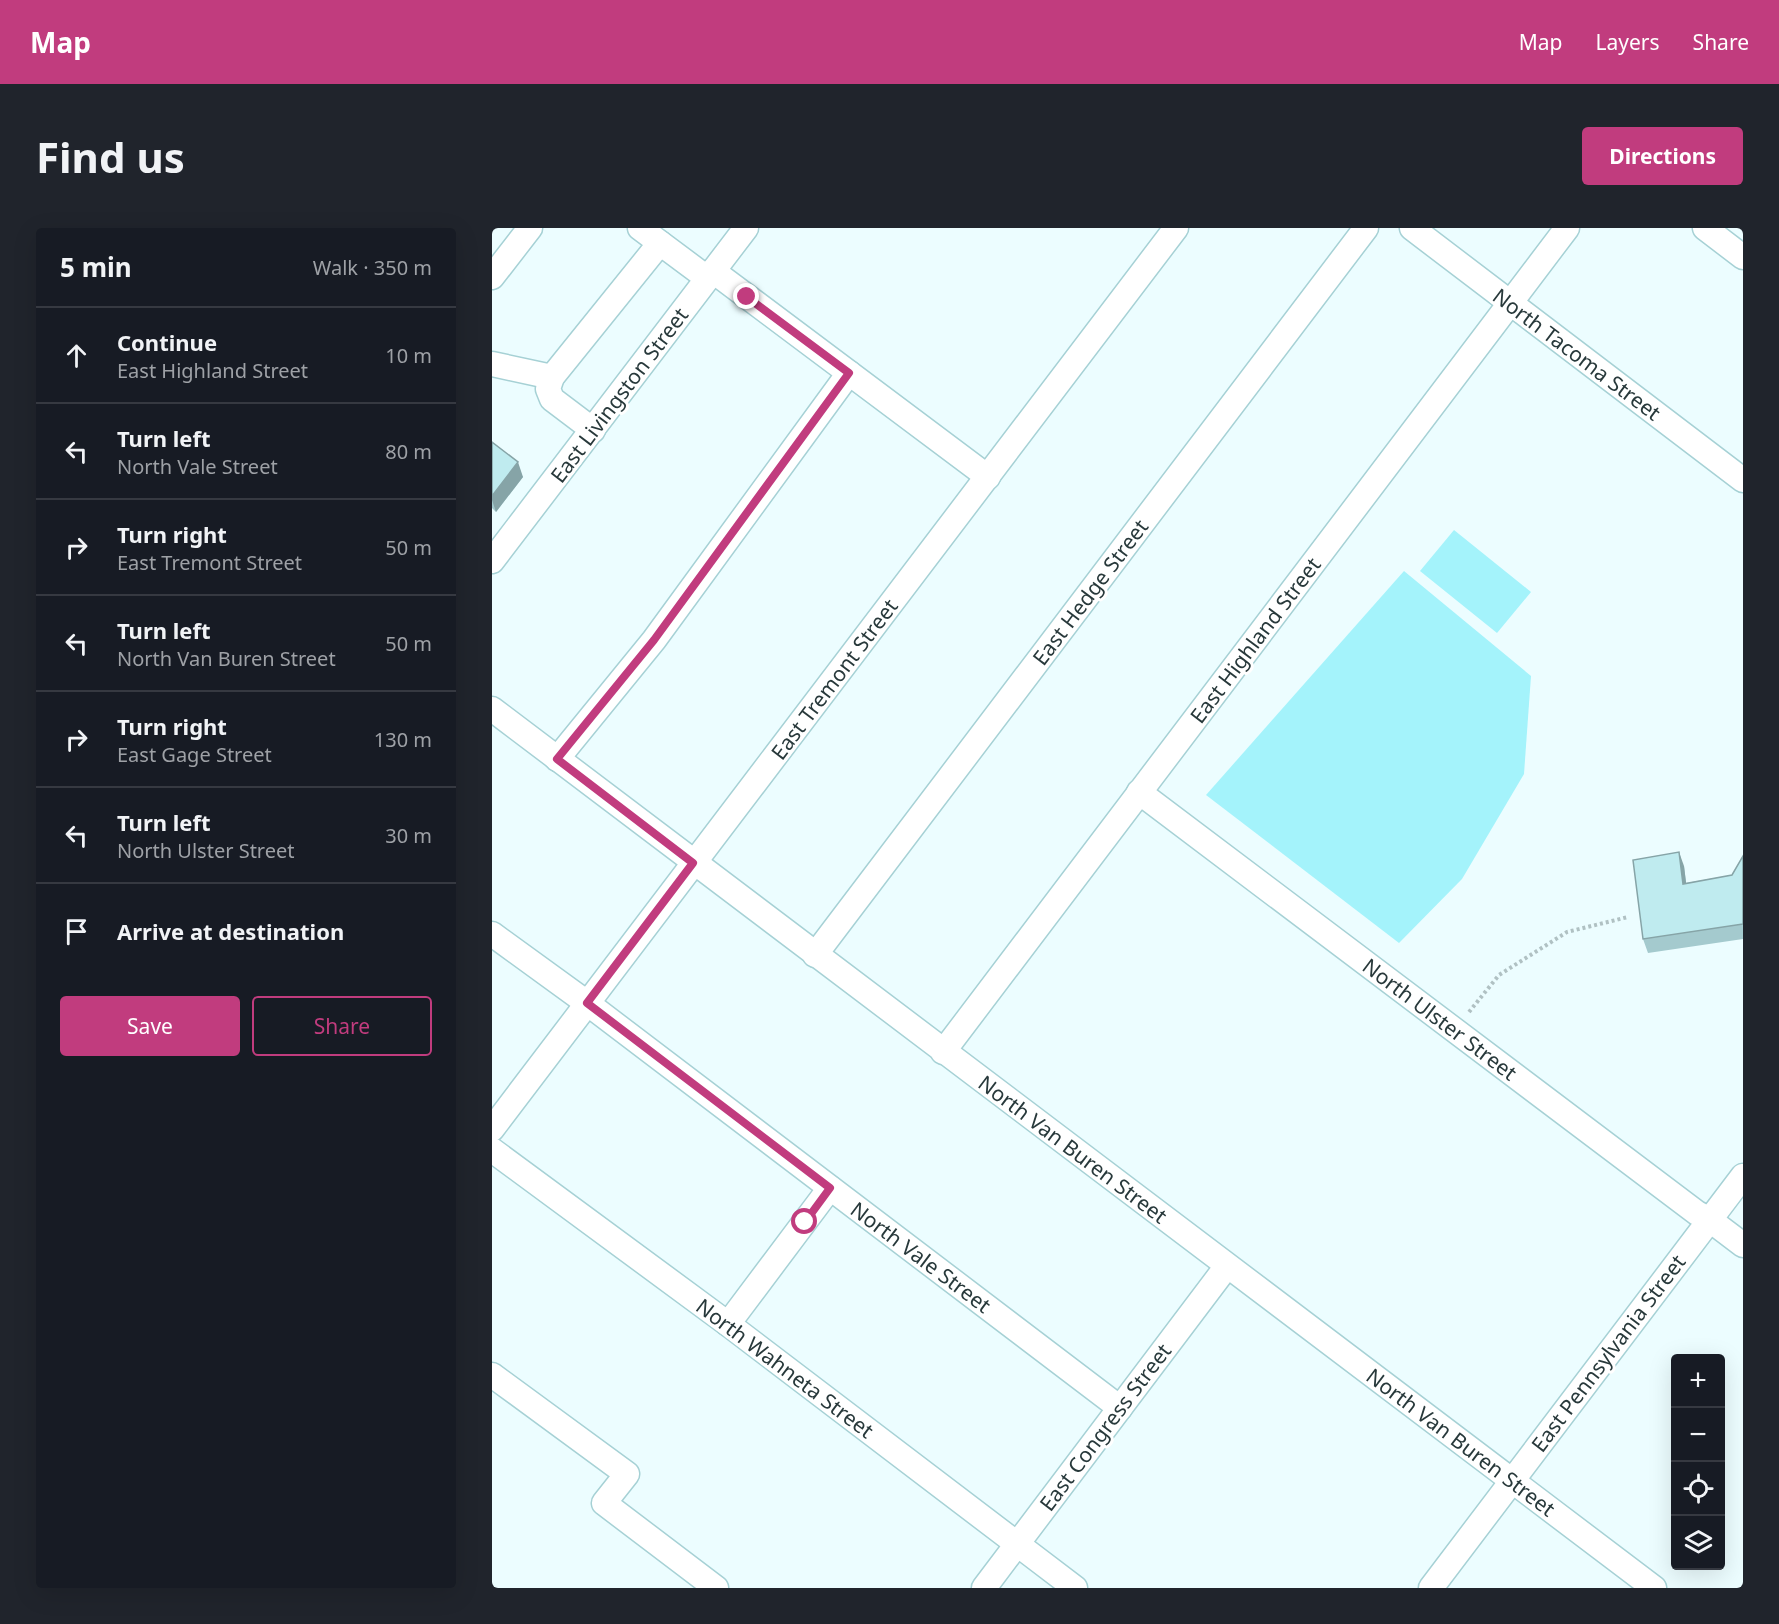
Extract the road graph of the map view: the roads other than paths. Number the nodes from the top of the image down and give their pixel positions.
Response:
1 (530, 228) edge
2 (640, 228) edge
3 (746, 228) edge
4 (1176, 228) edge
5 (1366, 228) edge
6 (1412, 228) edge
7 (1567, 228) edge
8 (1705, 228) edge
9 (660, 243) junction
10 (1743, 257) edge
11 (710, 275) junction
12 (492, 277) edge
13 (1510, 304) junction
14 (492, 364) edge
15 (849, 373) junction
16 (552, 377) junction
17 (593, 430) junction
18 (988, 477) junction
19 (1743, 480) edge
20 (492, 561) edge
21 (492, 710) edge
22 (557, 759) junction
23 (1139, 792) junction
24 (693, 863) junction
25 (492, 934) edge
26 (815, 955) junction
27 (587, 1003) junction
28 (943, 1052) junction
29 (492, 1129) edge
30 (492, 1150) edge
31 (1743, 1176) edge
32 (830, 1188) junction
33 (1710, 1220) junction
34 (1743, 1245) edge
35 (1227, 1266) junction
36 (728, 1324) junction
37 (492, 1375) edge
38 (1120, 1407) junction
39 (1511, 1480) junction
40 (1017, 1543) junction
41 (716, 1588) edge
42 (984, 1588) edge
43 (1075, 1588) edge
44 (1431, 1588) edge
45 (1654, 1588) edge

1 - 12 street
2 - 9 street
3 - 11 street, East Livingston Street
4 - 18 street, East Tremont Street
5 - 26 street, East Hedge Street
6 - 13 street, North Tacoma Street
7 - 13 street, East Highland Street
8 - 10 street
9 - 11 street
9 - 16 street
11 - 15 street
11 - 17 street, East Livingston Street
13 - 19 street, North Tacoma Street
13 - 23 street, East Highland Street
14 - 16 street
15 - 18 street
15 - 22 street
16 - 17 street
17 - 20 street, East Livingston Street
18 - 24 street, East Tremont Street
21 - 22 street, North Van Buren Street
22 - 24 street, North Van Buren Street
23 - 28 street, East Highland Street
23 - 33 street, North Ulster Street
24 - 26 street, North Van Buren Street
24 - 27 street, East Tremont Street
25 - 27 street, North Vale Street
26 - 28 street, North Van Buren Street
27 - 29 street, East Tremont Street
27 - 32 street, North Vale Street
28 - 35 street, North Van Buren Street
30 - 36 street, North Wahneta Street
31 - 33 street, East Pennsylvania Street
32 - 36 street
32 - 38 street, North Vale Street
33 - 34 street, North Ulster Street
33 - 39 street, East Pennsylvania Street
35 - 38 street, East Congress Street
35 - 39 street, North Van Buren Street
36 - 40 street, North Wahneta Street
37 - 41 street
38 - 40 street, East Congress Street
39 - 44 street, East Pennsylvania Street
39 - 45 street, North Van Buren Street
40 - 42 street, East Congress Street
40 - 43 street, North Wahneta Street

